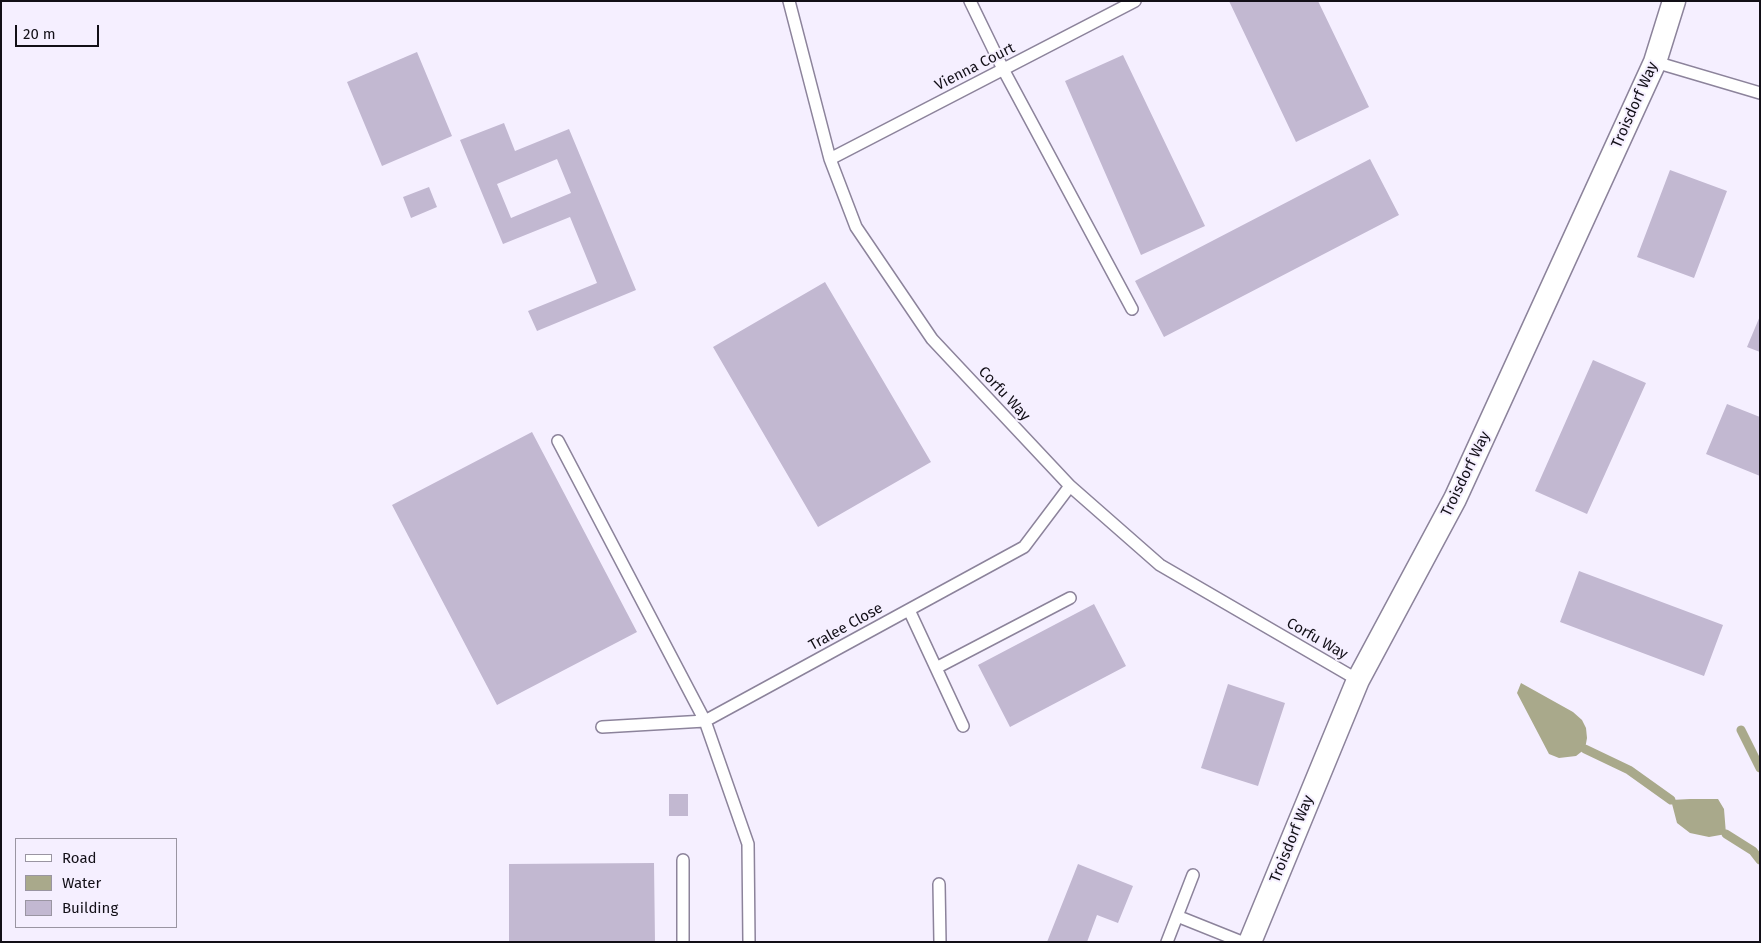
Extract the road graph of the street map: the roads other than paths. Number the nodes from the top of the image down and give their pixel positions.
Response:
1 (788, 1) edge
2 (970, 1) edge
3 (1135, 1) edge
4 (1674, 1) edge
5 (1655, 62) junction
6 (1003, 69) junction
7 (1760, 93) edge
8 (830, 158) junction
9 (1132, 309) dead end
10 (558, 441) dead end
11 (1070, 486) junction
12 (1070, 598) dead end
13 (908, 610) junction
14 (936, 668) junction
15 (1358, 680) junction
16 (705, 721) junction
17 (963, 726) dead end
18 (602, 728) dead end
19 (683, 860) dead end
20 (1193, 875) dead end
21 (939, 884) dead end
22 (1177, 916) junction
23 (683, 942) edge
24 (749, 942) edge
25 (940, 942) edge
26 (1167, 942) edge
27 (1242, 942) edge
28 (1250, 942) edge

1 - 8 lane, Corfu Way
2 - 6 lane
3 - 6 lane, Vienna Court
4 - 5 street, Troisdorf Way
5 - 7 lane
5 - 15 street, Troisdorf Way
6 - 8 lane, Vienna Court
6 - 9 lane
8 - 11 lane, Corfu Way
10 - 16 lane
11 - 13 lane, Tralee Close
11 - 15 lane, Corfu Way
12 - 14 lane
13 - 14 lane
13 - 16 lane, Tralee Close
14 - 17 lane
15 - 28 street, Troisdorf Way
16 - 18 lane, Tralee Close
16 - 24 lane
19 - 23 lane
20 - 22 lane
21 - 25 lane
22 - 26 lane
22 - 27 lane

